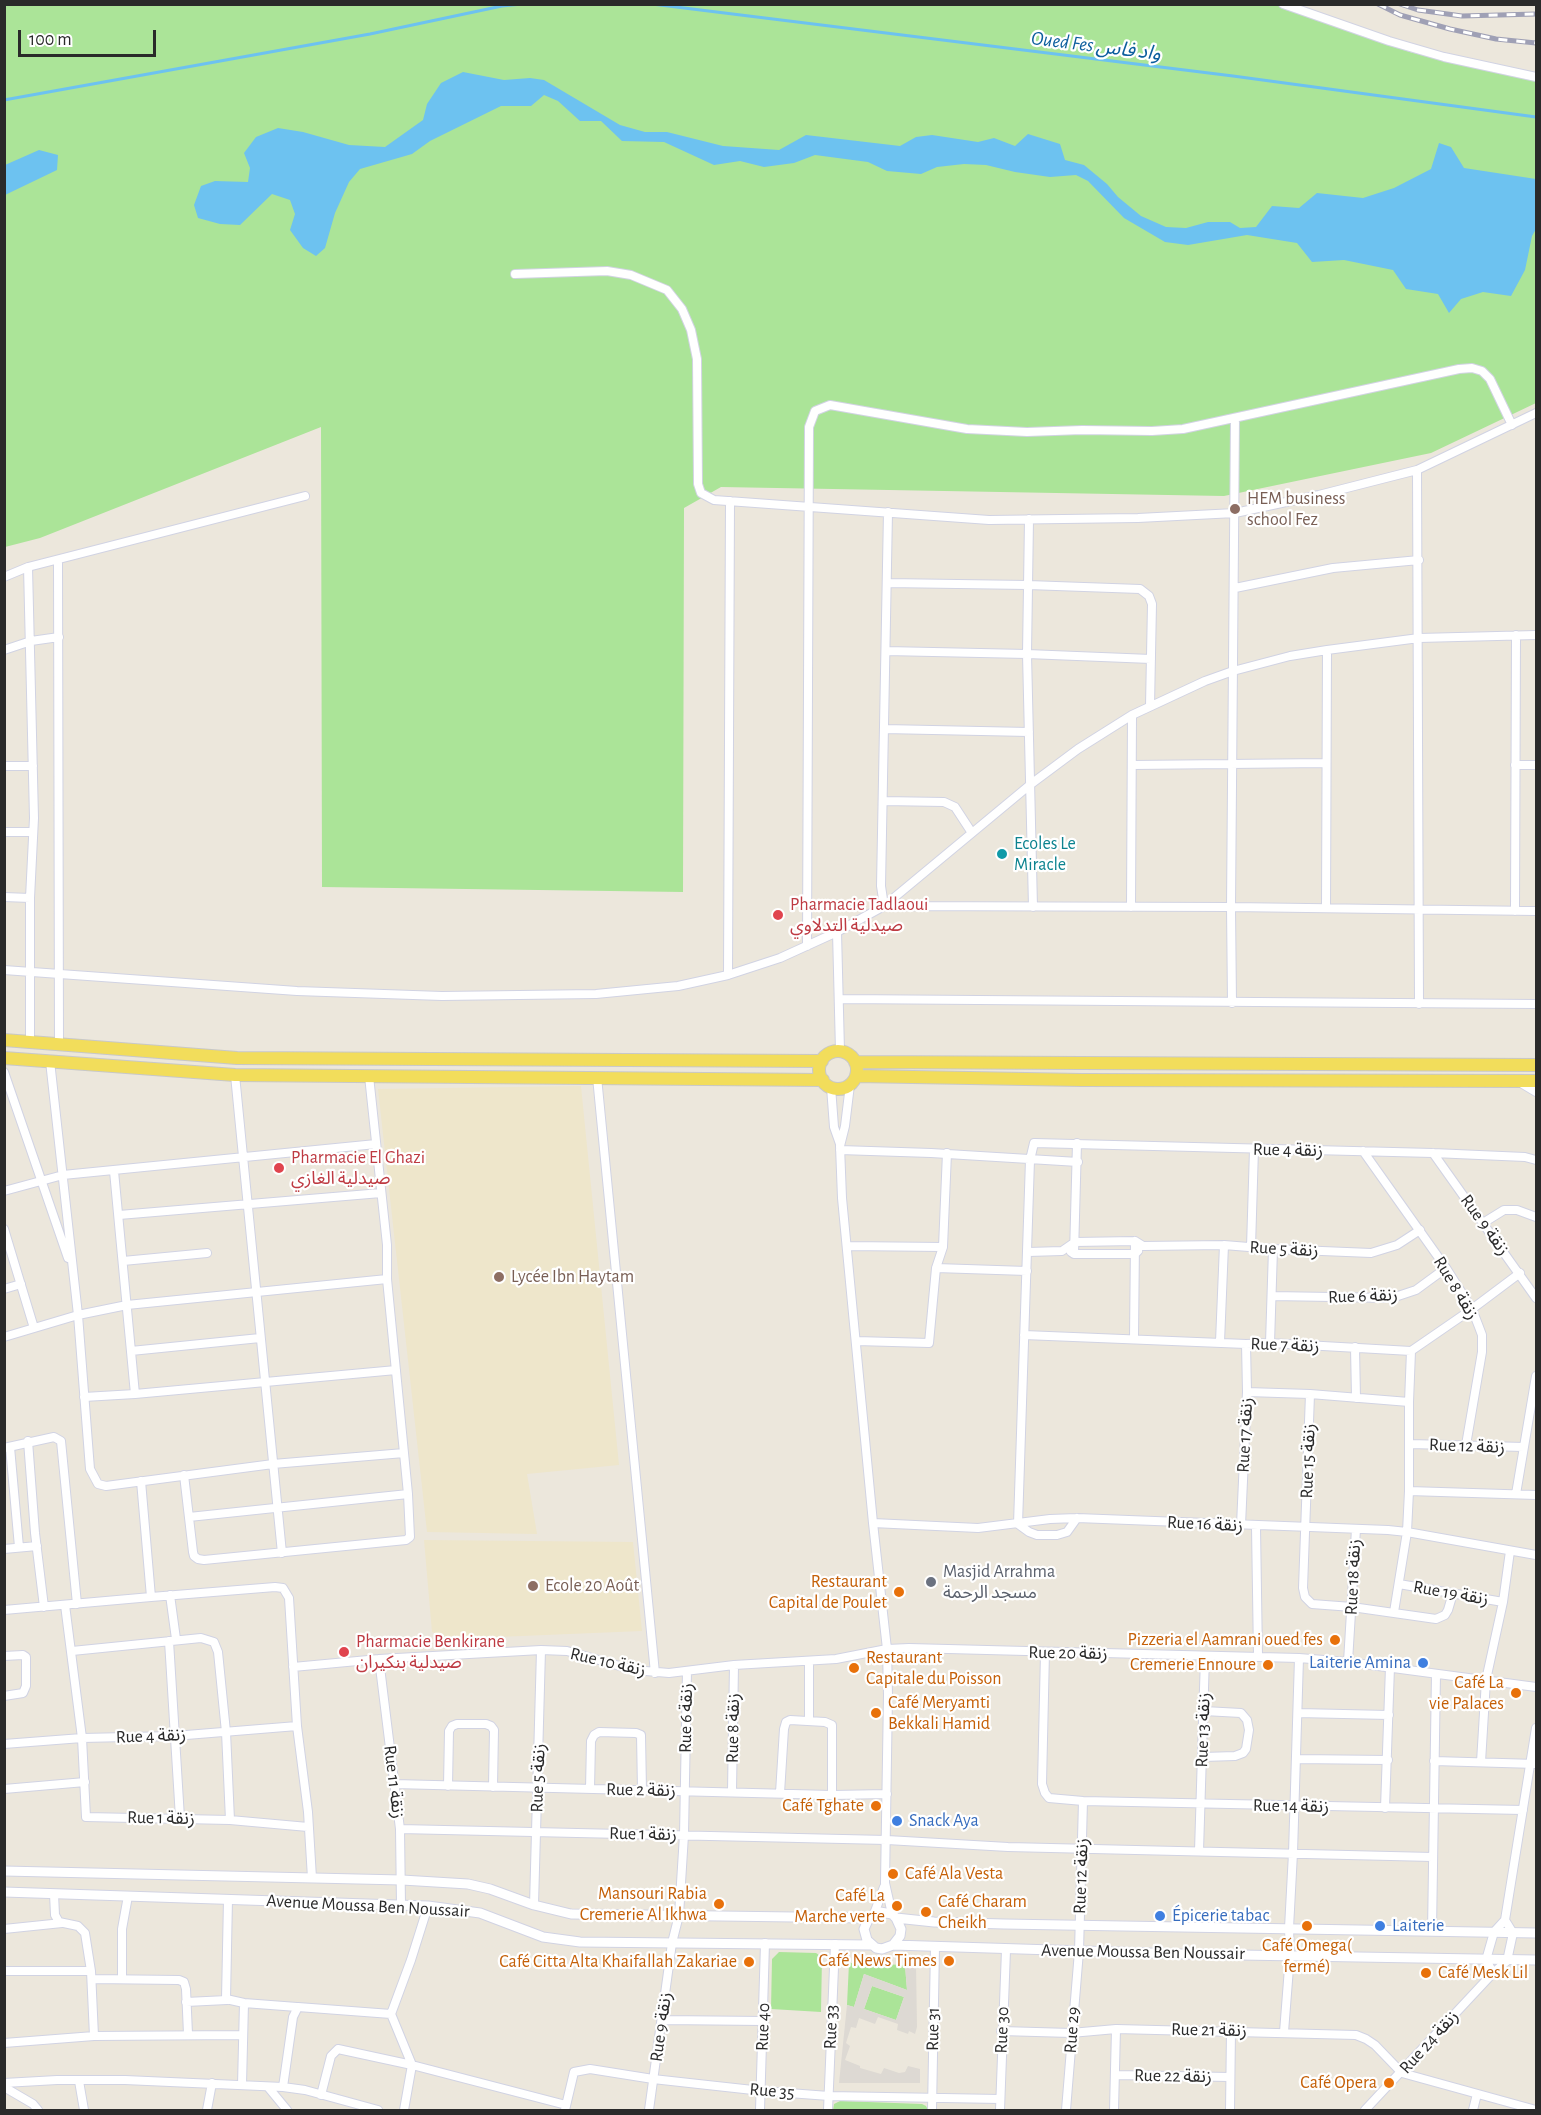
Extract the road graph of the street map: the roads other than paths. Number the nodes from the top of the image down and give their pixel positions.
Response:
1 (1283, 4) edge
2 (1536, 77) edge
3 (515, 274) dead end
4 (1536, 413) edge
5 (1235, 418) junction
6 (1512, 425) junction
7 (1417, 470) junction
8 (305, 496) dead end
9 (730, 501) junction
10 (809, 506) junction
11 (888, 512) junction
12 (1235, 513) junction
13 (1029, 519) junction
14 (58, 560) junction
15 (1419, 560) junction
16 (28, 567) junction
17 (4, 577) edge
18 (887, 583) junction
19 (1028, 585) junction
20 (1235, 588) junction
21 (1536, 634) edge
22 (1516, 635) junction
23 (59, 637) junction
24 (1419, 638) junction
25 (31, 641) junction
26 (4, 650) edge
27 (1327, 650) junction
28 (886, 651) junction
29 (1027, 654) junction
30 (1151, 659) junction
31 (1233, 671) junction
32 (1150, 706) junction
33 (1132, 714) junction
34 (884, 729) junction
35 (1029, 732) junction
36 (1325, 763) junction
37 (1132, 765) junction
38 (1232, 765) junction
39 (1515, 765) junction
40 (1536, 765) edge
41 (4, 766) edge
42 (33, 766) junction
43 (1031, 784) junction
44 (883, 801) junction
45 (4, 832) edge
46 (33, 832) junction
47 (972, 833) junction
48 (4, 897) edge
49 (30, 898) junction
50 (884, 906) junction
51 (1231, 906) junction
52 (1033, 907) junction
53 (1131, 907) junction
54 (1326, 908) junction
55 (1419, 909) junction
56 (1515, 911) junction
57 (1536, 911) edge
58 (837, 932) junction
59 (807, 946) junction
60 (4, 970) edge
61 (30, 971) junction
62 (58, 973) junction
63 (728, 975) junction
64 (838, 999) junction
65 (1232, 1003) junction
66 (1419, 1004) junction
67 (1536, 1004) edge
68 (4, 1040) edge
69 (30, 1042) junction
70 (59, 1045) junction
71 (840, 1051) junction
72 (4, 1058) edge
73 (50, 1061) junction
74 (822, 1061) junction
75 (855, 1062) junction
76 (1536, 1065) edge
77 (4, 1072) edge
78 (235, 1075) junction
79 (369, 1076) junction
80 (597, 1077) junction
81 (853, 1080) junction
82 (1517, 1081) junction
83 (1536, 1081) edge
84 (827, 1084) junction
85 (1536, 1092) edge
86 (1077, 1143) junction
87 (376, 1144) junction
88 (840, 1148) junction
89 (1254, 1149) junction
90 (1364, 1151) junction
91 (947, 1153) junction
92 (1433, 1153) junction
93 (243, 1158) junction
94 (1030, 1160) junction
95 (1536, 1160) edge
96 (1078, 1162) junction
97 (114, 1171) junction
98 (63, 1175) junction
99 (40, 1181) junction
100 (4, 1191) edge
101 (381, 1193) junction
102 (247, 1204) junction
103 (119, 1215) junction
104 (1536, 1217) edge
105 (1483, 1223) junction
106 (4, 1229) edge
107 (1420, 1230) junction
108 (1075, 1242) junction
109 (6, 1243) edge
110 (1139, 1243) junction
111 (1224, 1245) junction
112 (847, 1246) junction
113 (944, 1247) junction
114 (1251, 1247) junction
115 (1273, 1249) junction
116 (1028, 1252) junction
117 (1071, 1252) junction
118 (207, 1253) dead end
119 (1135, 1254) junction
120 (123, 1261) junction
121 (936, 1268) junction
122 (1446, 1268) junction
123 (72, 1269) junction
124 (1027, 1271) junction
125 (1520, 1273) junction
126 (387, 1279) junction
127 (21, 1284) junction
128 (4, 1289) edge
129 (255, 1292) junction
130 (1272, 1296) junction
131 (1536, 1298) edge
132 (127, 1305) junction
133 (1472, 1309) junction
134 (78, 1316) junction
135 (34, 1328) junction
136 (1024, 1335) junction
137 (4, 1337) edge
138 (260, 1338) junction
139 (1134, 1338) junction
140 (856, 1341) junction
141 (1220, 1342) junction
142 (1270, 1343) junction
143 (1246, 1344) junction
144 (1355, 1347) junction
145 (131, 1351) junction
146 (1411, 1351) junction
147 (396, 1370) junction
148 (1536, 1377) edge
149 (264, 1382) junction
150 (1247, 1392) junction
151 (135, 1394) junction
152 (1310, 1394) junction
153 (84, 1397) junction
154 (1356, 1398) junction
155 (1409, 1402) junction
156 (28, 1441) junction
157 (1410, 1444) junction
158 (1466, 1445) junction
159 (1524, 1447) junction
160 (7, 1448) edge
161 (404, 1453) junction
162 (273, 1464) junction
163 (184, 1474) junction
164 (141, 1481) junction
165 (1409, 1491) junction
166 (408, 1494) junction
167 (1516, 1494) junction
168 (1536, 1495) edge
169 (277, 1509) junction
170 (189, 1517) junction
171 (1077, 1518) junction
172 (873, 1523) junction
173 (1018, 1524) junction
174 (1240, 1526) junction
175 (1256, 1527) junction
176 (1306, 1527) junction
177 (1356, 1529) junction
178 (1407, 1532) junction
179 (37, 1546) junction
180 (19, 1547) junction
181 (4, 1549) edge
182 (1510, 1551) junction
183 (282, 1553) junction
184 (1536, 1555) edge
185 (1399, 1584) junction
186 (1453, 1593) junction
187 (170, 1595) junction
188 (151, 1596) junction
189 (1503, 1602) junction
190 (77, 1604) junction
191 (65, 1605) junction
192 (44, 1607) junction
193 (1352, 1607) junction
194 (4, 1610) edge
195 (1394, 1612) junction
196 (172, 1640) junction
197 (887, 1649) junction
198 (541, 1650) junction
199 (72, 1651) junction
200 (1045, 1652) junction
201 (4, 1656) edge
202 (1205, 1656) junction
203 (1258, 1656) junction
204 (1299, 1658) junction
205 (379, 1659) junction
206 (809, 1661) junction
207 (1348, 1662) junction
208 (734, 1665) junction
209 (293, 1667) junction
210 (1390, 1667) junction
211 (687, 1671) junction
212 (655, 1673) junction
213 (1436, 1674) junction
214 (1486, 1680) junction
215 (1536, 1687) edge
216 (4, 1696) edge
217 (1204, 1711) junction
218 (1298, 1713) junction
219 (1389, 1716) junction
220 (809, 1721) junction
221 (297, 1726) junction
222 (1536, 1728) edge
223 (226, 1732) junction
224 (174, 1736) junction
225 (82, 1738) junction
226 (4, 1744) edge
227 (1203, 1757) junction
228 (1296, 1759) junction
229 (1388, 1760) junction
230 (1434, 1761) junction
231 (1481, 1762) junction
232 (1534, 1764) edge
233 (84, 1782) junction
234 (394, 1784) junction
235 (448, 1786) junction
236 (493, 1787) junction
237 (538, 1788) junction
238 (4, 1789) edge
239 (590, 1789) junction
240 (642, 1790) junction
241 (684, 1790) junction
242 (732, 1791) junction
243 (780, 1793) junction
244 (887, 1794) junction
245 (832, 1795) junction
246 (1083, 1801) junction
247 (1201, 1804) junction
248 (1295, 1806) junction
249 (1385, 1808) junction
250 (1433, 1810) junction
251 (1523, 1810) junction
252 (180, 1818) junction
253 (230, 1820) junction
254 (308, 1827) junction
255 (400, 1829) junction
256 (537, 1832) junction
257 (684, 1834) junction
258 (887, 1840) junction
259 (1082, 1848) junction
260 (1199, 1851) junction
261 (1293, 1853) junction
262 (1433, 1857) junction
263 (4, 1871) edge
264 (312, 1878) junction
265 (402, 1880) junction
266 (885, 1883) junction
267 (4, 1892) edge
268 (54, 1894) junction
269 (128, 1896) junction
270 (228, 1899) junction
271 (401, 1905) junction
272 (534, 1905) junction
273 (428, 1906) junction
274 (679, 1915) junction
275 (871, 1916) junction
276 (894, 1916) junction
277 (1505, 1920) junction
278 (62, 1923) junction
279 (1079, 1924) junction
280 (1289, 1928) junction
281 (4, 1929) edge
282 (1432, 1931) junction
283 (1494, 1932) junction
284 (1513, 1933) junction
285 (1536, 1933) edge
286 (672, 1943) junction
287 (765, 1943) junction
288 (835, 1944) junction
289 (871, 1945) junction
290 (893, 1946) junction
291 (935, 1947) junction
292 (1006, 1950) junction
293 (1078, 1951) junction
294 (1290, 1955) junction
295 (1486, 1960) junction
296 (1536, 1960) edge
297 (1506, 1961) junction
298 (4, 1971) edge
299 (1492, 1973) junction
300 (91, 1975) junction
301 (122, 1979) junction
302 (227, 2000) junction
303 (186, 2002) junction
304 (244, 2003) junction
305 (297, 2007) junction
306 (391, 2014) junction
307 (662, 2020) junction
308 (764, 2021) junction
309 (1116, 2029) junction
310 (1001, 2031) junction
311 (1231, 2031) junction
312 (1284, 2032) junction
313 (1071, 2033) junction
314 (188, 2034) junction
315 (242, 2035) junction
316 (94, 2036) junction
317 (4, 2043) edge
318 (412, 2065) junction
319 (1402, 2073) junction
320 (1115, 2075) junction
321 (1230, 2077) junction
322 (653, 2079) junction
323 (79, 2081) junction
324 (212, 2083) junction
325 (4, 2085) edge
326 (242, 2085) junction
327 (268, 2087) junction
328 (283, 2087) junction
329 (762, 2091) junction
330 (1477, 2094) junction
331 (321, 2095) junction
332 (829, 2096) junction
333 (933, 2098) junction
334 (1000, 2099) junction
335 (565, 2108) edge
336 (38, 2110) edge
337 (84, 2110) edge
338 (207, 2110) edge
339 (287, 2110) edge
340 (378, 2110) edge
341 (404, 2110) edge
342 (649, 2110) edge
343 (760, 2110) edge
344 (828, 2110) edge
345 (932, 2110) edge
346 (1000, 2110) edge
347 (1066, 2110) edge
348 (1114, 2110) edge
349 (1230, 2110) edge
350 (1365, 2110) edge
351 (1473, 2110) edge
352 (1536, 2110) edge

1 - 2 street
3 - 9 street
4 - 6 street
5 - 6 street
5 - 10 street
5 - 12 street
6 - 7 street
7 - 12 street
7 - 15 street
8 - 14 street
9 - 10 street
9 - 63 street
10 - 11 street
10 - 59 street
11 - 13 street
11 - 18 street
12 - 13 street
12 - 20 street
13 - 19 street
14 - 16 street
14 - 23 street
15 - 20 street
15 - 24 street
16 - 17 street
16 - 25 street
18 - 19 street
18 - 28 street
19 - 29 street
19 - 30 street
20 - 31 street
21 - 22 street
22 - 24 street
22 - 39 street
23 - 25 street
23 - 62 street
24 - 27 street
24 - 55 street
25 - 26 street
25 - 42 street
27 - 31 street
27 - 36 street
28 - 29 street
28 - 34 street
29 - 30 street
29 - 35 street
30 - 32 street
31 - 32 street
31 - 38 street
32 - 33 street
33 - 37 street
33 - 43 street
34 - 35 street
34 - 44 street
35 - 43 street
36 - 38 street
36 - 54 street
37 - 38 street
37 - 53 street
38 - 51 street
39 - 40 street
39 - 56 street
41 - 42 street
42 - 46 street
43 - 47 street
43 - 52 street
44 - 47 street
44 - 50 street
45 - 46 street
46 - 49 street
47 - 50 street
48 - 49 street
49 - 61 street
50 - 52 street
50 - 58 street
51 - 53 street
51 - 54 street
51 - 65 street
52 - 53 street
54 - 55 street
55 - 56 street
55 - 66 street
56 - 57 street
58 - 59 street
58 - 64 street
59 - 63 street
60 - 61 street
61 - 62 street
61 - 69 street
62 - 63 street
62 - 70 street
64 - 65 street
64 - 71 street
65 - 66 street
66 - 67 street
68 - 69 main road
69 - 70 main road
70 - 74 main road
71 - 74 main road
71 - 75 main road
72 - 73 main road
73 - 78 main road
73 - 98 street
74 - 84 main road
75 - 76 main road
75 - 81 main road
77 - 99 street
78 - 79 main road
78 - 93 street
79 - 80 main road
79 - 87 street
80 - 84 main road
80 - 212 street
81 - 82 main road
81 - 84 main road
81 - 88 street
82 - 83 main road
82 - 85 street
84 - 88 street
86 - 89 street, Rue 4 زنقة
86 - 94 street, Rue 4 زنقة
86 - 96 street
87 - 93 street
87 - 101 street
88 - 91 street
88 - 112 street
89 - 90 street, Rue 4 زنقة
89 - 114 street
90 - 92 street, Rue 4 زنقة
90 - 107 street, Rue 8 زنقة
91 - 94 street
91 - 113 street
92 - 95 street, Rue 4 زنقة
92 - 105 street, Rue 9 زنقة
93 - 97 street
93 - 102 street
94 - 96 street
94 - 116 street
96 - 108 street
97 - 98 street
97 - 103 street
98 - 99 street
98 - 123 street
99 - 100 street
99 - 123 street
101 - 102 street
101 - 126 street
102 - 103 street
102 - 129 street
103 - 120 street
104 - 105 street
105 - 125 street, Rue 9 زنقة
106 - 109 street
107 - 115 street, Rue 5 زنقة
107 - 122 street, Rue 8 زنقة
108 - 110 street, Rue 5 زنقة
108 - 117 street
109 - 127 street
110 - 111 street, Rue 5 زنقة
110 - 119 street
111 - 114 street, Rue 5 زنقة
111 - 141 street
112 - 113 street
112 - 140 street
113 - 121 street
114 - 115 street, Rue 5 زنقة
115 - 130 street
116 - 117 street
116 - 124 street
117 - 119 street
118 - 120 street
119 - 139 street
120 - 132 street
121 - 124 street
121 - 140 street
122 - 130 street, Rue 6 زنقة
122 - 133 street, Rue 8 زنقة
123 - 134 street
124 - 136 street
125 - 131 street, Rue 9 زنقة
125 - 133 street
126 - 129 street
126 - 147 street
127 - 128 street
127 - 135 street
129 - 132 street
129 - 138 street
130 - 142 street
132 - 134 street
132 - 145 street
133 - 146 street
133 - 158 street, Rue 8 زنقة
134 - 135 street
134 - 153 street
135 - 137 street
136 - 139 street, Rue 7 زنقة
136 - 173 street
138 - 145 street
138 - 149 street
139 - 141 street, Rue 7 زنقة
140 - 172 street
141 - 143 street, Rue 7 زنقة
142 - 143 street, Rue 7 زنقة
142 - 144 street, Rue 7 زنقة
143 - 150 street, Rue 17 زنقة
144 - 146 street, Rue 7 زنقة
144 - 154 street
145 - 151 street
146 - 155 street
147 - 149 street
147 - 161 street
148 - 159 street
149 - 151 street
149 - 162 street
150 - 152 street
150 - 174 street, Rue 17 زنقة
151 - 153 street
152 - 154 street
152 - 176 street, Rue 15 زنقة
153 - 164 street
154 - 155 street
155 - 157 street
156 - 160 street
156 - 179 street
156 - 190 street
157 - 158 street, Rue 12 زنقة
157 - 165 street
158 - 159 street, Rue 12 زنقة
159 - 167 street
160 - 180 street
161 - 162 street
161 - 166 street
162 - 163 street
162 - 169 street
163 - 164 street
163 - 170 street
164 - 188 street
165 - 167 street
165 - 178 street
166 - 169 street
166 - 183 street
167 - 168 street
169 - 170 street
169 - 183 street
170 - 183 street
171 - 173 street, Rue 16 زنقة
171 - 173 street
171 - 174 street, Rue 16 زنقة
172 - 173 street, Rue 16 زنقة
172 - 197 street
174 - 175 street, Rue 16 زنقة
175 - 176 street, Rue 16 زنقة
175 - 203 street
176 - 177 street, Rue 16 زنقة
176 - 193 street, Rue 19 زنقة
177 - 178 street, Rue 16 زنقة
177 - 193 street, Rue 18 زنقة
178 - 182 street, Rue 16 زنقة
178 - 185 street
179 - 180 street
179 - 192 street
180 - 181 street
182 - 184 street, Rue 16 زنقة
182 - 189 street
185 - 186 street, Rue 19 زنقة
185 - 195 street
186 - 189 street, Rue 19 زنقة
186 - 195 street, Rue 19 زنقة
187 - 188 street
187 - 196 street
187 - 209 street
188 - 190 street
189 - 214 street
190 - 191 street
191 - 192 street
191 - 199 street
192 - 194 street
193 - 195 street, Rue 19 زنقة
193 - 207 street, Rue 18 زنقة
196 - 199 street
196 - 223 street
196 - 224 street
197 - 200 street, Rue 20 زنقة
197 - 206 street, Rue 10 زنقة
197 - 244 street
198 - 205 street, Rue 10 زنقة
198 - 212 street, Rue 10 زنقة
198 - 237 street, Rue 5 زنقة
199 - 225 street
200 - 202 street, Rue 20 زنقة
200 - 246 street, Rue 14 زنقة
201 - 216 street
202 - 203 street, Rue 20 زنقة
202 - 217 street, Rue 13 زنقة
203 - 204 street, Rue 20 زنقة
204 - 207 street, Rue 20 زنقة
204 - 218 street
205 - 209 street, Rue 10 زنقة
205 - 234 street, Rue 11 زنقة
206 - 208 street, Rue 10 زنقة
206 - 220 street
207 - 210 street, Rue 20 زنقة
208 - 211 street, Rue 10 زنقة
208 - 242 street, Rue 8 زنقة
209 - 221 street
210 - 213 street, Rue 20 زنقة
210 - 219 street
211 - 212 street, Rue 10 زنقة
211 - 241 street, Rue 6 زنقة
213 - 214 street, Rue 20 زنقة
213 - 230 street
214 - 215 street, Rue 20 زنقة
214 - 231 street
217 - 227 street, Rue 13 زنقة
217 - 227 street
218 - 219 street
218 - 228 street
219 - 229 street
220 - 243 street
220 - 245 street
221 - 223 street, Rue 4 زنقة
221 - 254 street
222 - 232 street
223 - 224 street, Rue 4 زنقة
223 - 253 street
224 - 225 street, Rue 4 زنقة
224 - 252 street
225 - 226 street, Rue 4 زنقة
225 - 233 street
227 - 247 street, Rue 13 زنقة
228 - 229 street
228 - 248 street
229 - 249 street
230 - 231 street
230 - 250 street
231 - 232 street
232 - 251 street
233 - 238 street
233 - 252 street, Rue 1 زنقة
234 - 235 street, Rue 2 زنقة
234 - 255 street, Rue 11 زنقة
235 - 236 street, Rue 2 زنقة
235 - 236 street
236 - 237 street, Rue 2 زنقة
237 - 239 street, Rue 2 زنقة
237 - 256 street, Rue 5 زنقة
239 - 240 street, Rue 2 زنقة
239 - 240 street
240 - 241 street, Rue 2 زنقة
241 - 242 street, Rue 2 زنقة
241 - 257 street, Rue 6 زنقة
242 - 243 street, Rue 2 زنقة
243 - 245 street, Rue 2 زنقة
244 - 245 street, Rue 2 زنقة
244 - 258 street
246 - 247 street, Rue 14 زنقة
246 - 259 street, Rue 12 زنقة
247 - 248 street, Rue 14 زنقة
247 - 260 street, Rue 13 زنقة
248 - 249 street, Rue 14 زنقة
248 - 261 street
249 - 250 street, Rue 14 زنقة
250 - 251 street, Rue 14 زنقة
250 - 262 street
251 - 277 street
252 - 253 street, Rue 1 زنقة
253 - 254 street, Rue 1 زنقة
254 - 264 street
255 - 256 street, Rue 1 زنقة
255 - 265 street, Rue 11 زنقة
256 - 257 street, Rue 1 زنقة
256 - 272 street, Rue 5 زنقة
257 - 258 street, Rue 1 زنقة
257 - 274 street, Rue 6 زنقة
258 - 259 street
258 - 266 street
259 - 260 street
259 - 279 street, Rue 12 زنقة
260 - 261 street
261 - 262 street
261 - 280 street
262 - 282 street
263 - 264 street, Avenue Moussa Ben Noussair
264 - 265 street, Avenue Moussa Ben Noussair
265 - 271 street, Rue 11 زنقة
265 - 272 street, Avenue Moussa Ben Noussair
266 - 275 street
266 - 276 street
267 - 268 street, Avenue Moussa Ben Noussair
268 - 269 street, Avenue Moussa Ben Noussair
268 - 278 street
269 - 270 street, Avenue Moussa Ben Noussair
269 - 301 street
270 - 271 street, Avenue Moussa Ben Noussair
270 - 302 street
271 - 273 street, Avenue Moussa Ben Noussair
272 - 274 street, Avenue Moussa Ben Noussair
273 - 286 street, Avenue Moussa Ben Noussair
273 - 306 street
274 - 275 street, Avenue Moussa Ben Noussair
274 - 286 street, Rue 6 زنقة
275 - 276 street
275 - 289 street
276 - 279 street, Avenue Moussa Ben Noussair
276 - 290 street
277 - 283 street
277 - 284 street
278 - 281 street
278 - 300 street
279 - 280 street, Avenue Moussa Ben Noussair
279 - 293 street, Rue 12 زنقة
280 - 282 street, Avenue Moussa Ben Noussair
280 - 294 street
282 - 283 street, Avenue Moussa Ben Noussair
283 - 284 street, Avenue Moussa Ben Noussair
283 - 295 street
284 - 285 street, Avenue Moussa Ben Noussair
284 - 297 street
286 - 287 street, Avenue Moussa Ben Noussair
286 - 307 street, Rue 9 زنقة
287 - 288 street, Avenue Moussa Ben Noussair
287 - 308 street, Rue 40
288 - 289 street, Avenue Moussa Ben Noussair
288 - 332 street, Rue 33
289 - 290 street
290 - 291 street, Avenue Moussa Ben Noussair
291 - 292 street, Avenue Moussa Ben Noussair
291 - 333 street, Rue 31
292 - 293 street, Avenue Moussa Ben Noussair
292 - 310 street, Rue 30
293 - 294 street, Avenue Moussa Ben Noussair
293 - 313 street, Rue 29
294 - 295 street, Avenue Moussa Ben Noussair
294 - 312 street
295 - 297 street, Avenue Moussa Ben Noussair
295 - 299 street
296 - 297 street, Avenue Moussa Ben Noussair
297 - 299 street, Rue 24 زنقة
298 - 300 street
299 - 319 street, Rue 24 زنقة
300 - 301 street
300 - 316 street
301 - 303 street
302 - 303 street
302 - 304 street
303 - 314 street
304 - 305 street
304 - 315 street
305 - 306 street
305 - 328 street
306 - 318 street
307 - 308 street
307 - 322 street, Rue 9 زنقة
308 - 329 street, Rue 40
309 - 311 street, Rue 21 زنقة
309 - 313 street, Rue 21 زنقة
309 - 320 street
310 - 313 street, Rue 21 زنقة
310 - 334 street, Rue 30
311 - 312 street, Rue 21 زنقة
311 - 321 street
312 - 319 street, Rue 21 زنقة
313 - 347 street, Rue 29
314 - 315 street
314 - 316 street
315 - 326 street
316 - 317 street
318 - 331 street
318 - 335 street
318 - 341 street
319 - 330 street
319 - 350 street, Rue 24 زنقة
320 - 321 street, Rue 22 زنقة
320 - 348 street
321 - 349 street
322 - 329 street, Rue 35
322 - 335 street
322 - 342 street, Rue 9 زنقة
323 - 324 street
323 - 325 street
323 - 337 street
324 - 326 street
324 - 338 street
325 - 336 street
326 - 327 street
327 - 328 street
327 - 339 street
328 - 331 street
329 - 332 street, Rue 35
329 - 343 street, Rue 40
330 - 351 street
330 - 352 street
331 - 340 street
332 - 333 street, Rue 35
332 - 344 street, Rue 33
333 - 334 street, Rue 35
333 - 345 street, Rue 31
334 - 346 street, Rue 30

